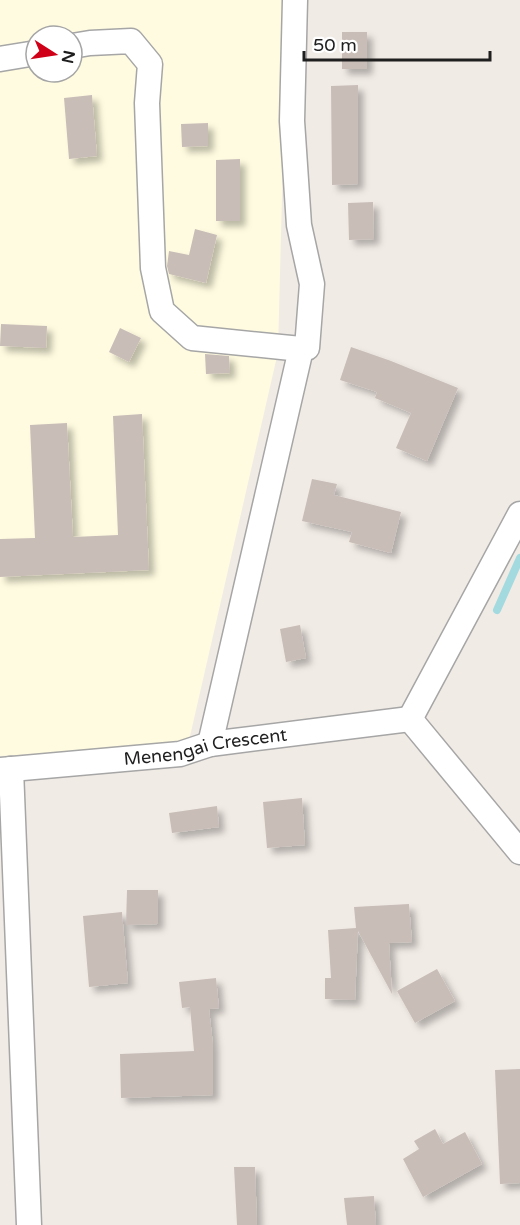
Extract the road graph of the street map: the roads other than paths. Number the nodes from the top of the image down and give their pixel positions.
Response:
1 (296, 0) edge
2 (84, 44) edge
3 (24, 55) edge
4 (0, 59) edge
5 (301, 349) junction
6 (520, 514) edge
7 (410, 719) junction
8 (210, 744) junction
9 (6, 770) edge
10 (520, 852) edge
11 (29, 1225) edge

1 - 5 street
2 - 5 street
3 - 4 street
5 - 8 street
6 - 7 street
7 - 8 street, Menengai Crescent
7 - 10 street
8 - 9 street, Menengai Crescent
9 - 11 street

